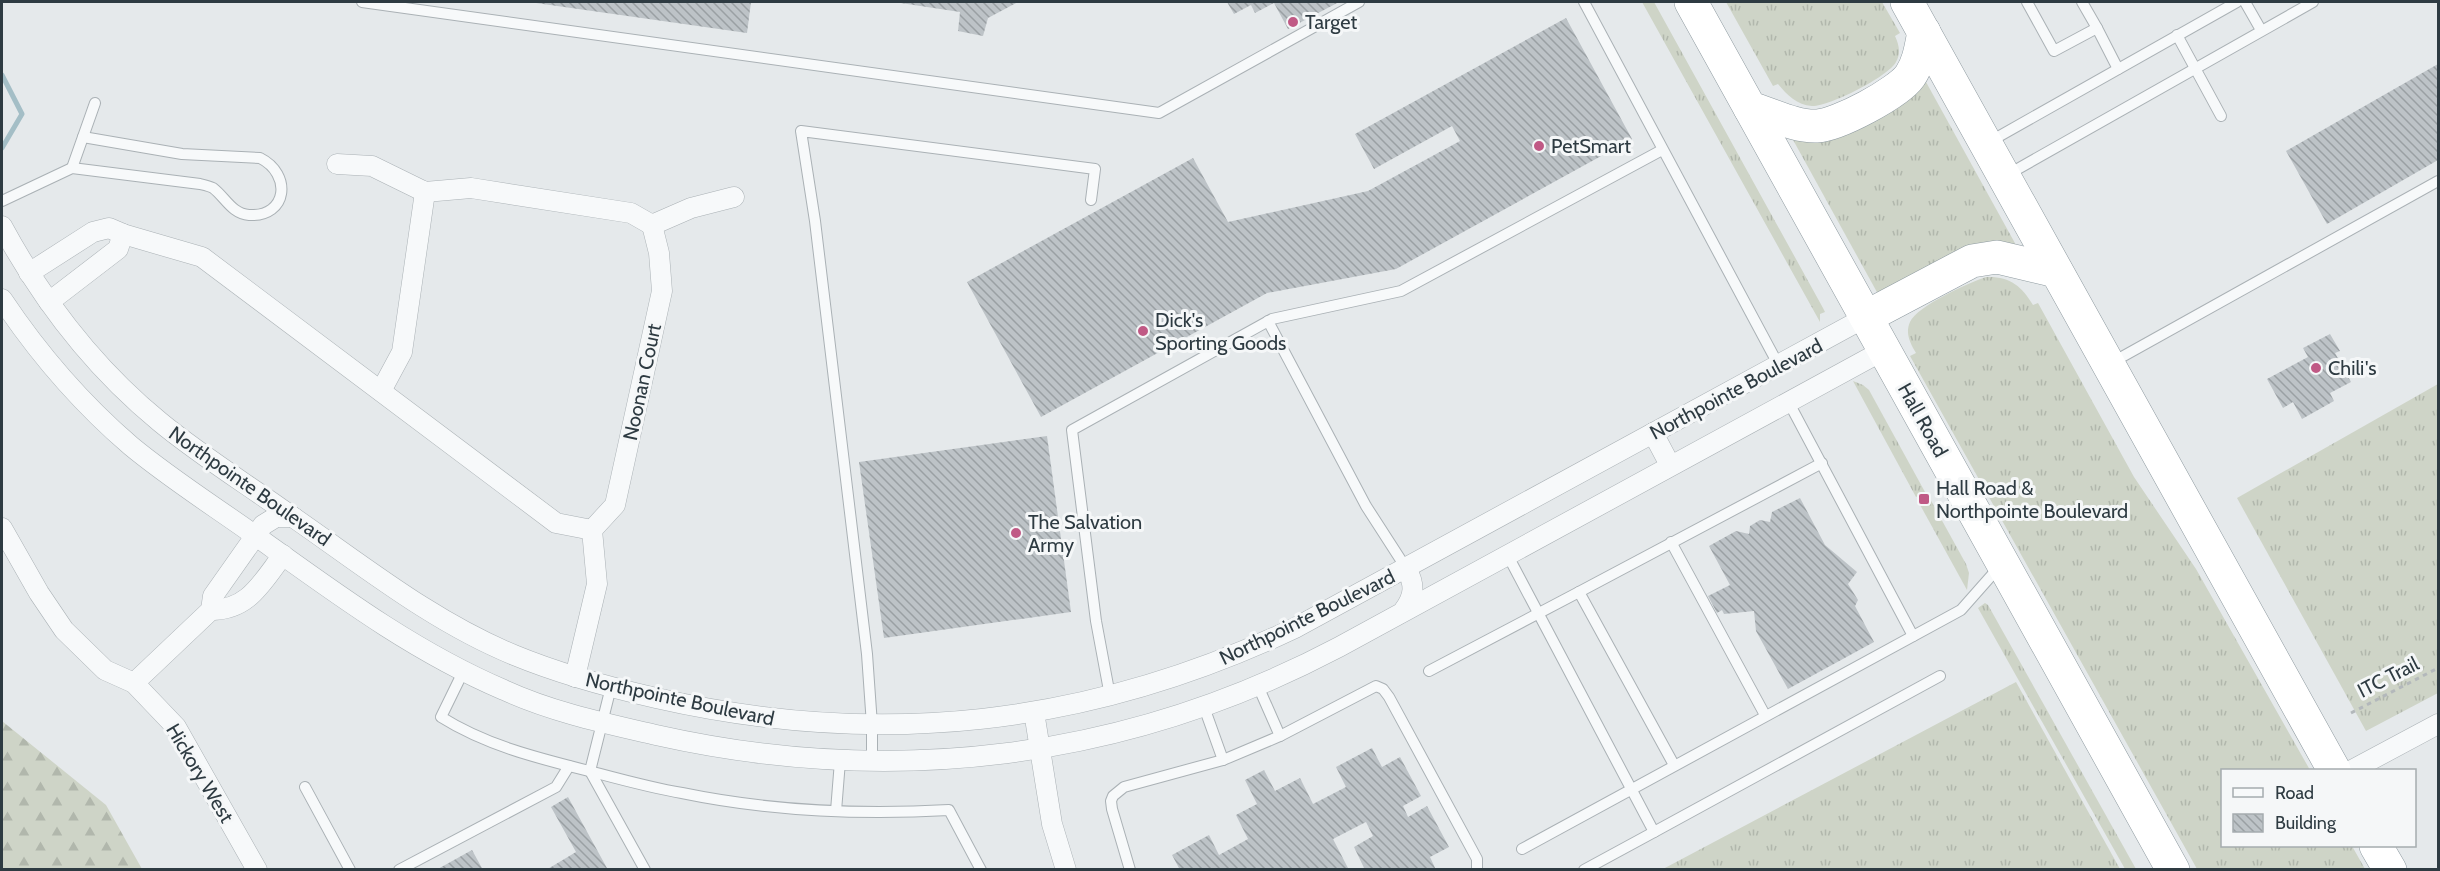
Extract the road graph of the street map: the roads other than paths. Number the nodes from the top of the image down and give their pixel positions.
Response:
1 (362, 2) edge
2 (1359, 2) edge
3 (1584, 2) edge
4 (1691, 2) edge
5 (1907, 2) edge
6 (2027, 2) edge
7 (2082, 2) edge
8 (2237, 2) edge
9 (2245, 2) edge
10 (2305, 3) edge
11 (2097, 28) junction
12 (2261, 30) junction
13 (1924, 32) junction
14 (2177, 35) junction
15 (2195, 68) junction
16 (2118, 69) junction
17 (95, 103) dead end
18 (1750, 108) junction
19 (2221, 116) dead end
20 (83, 137) junction
21 (1986, 143) junction
22 (1662, 150) junction
23 (337, 164) dead end
24 (72, 168) junction
25 (2004, 176) junction
26 (2439, 181) edge
27 (425, 192) junction
28 (734, 197) dead end
29 (1092, 200) dead end
30 (2, 201) edge
31 (652, 225) junction
32 (2, 226) edge
33 (123, 234) junction
34 (2056, 271) junction
35 (29, 273) junction
36 (2, 298) edge
37 (49, 302) junction
38 (1866, 317) junction
39 (1268, 321) junction
40 (1884, 350) junction
41 (2108, 364) junction
42 (1779, 366) junction
43 (381, 391) junction
44 (1788, 401) junction
45 (1653, 433) junction
46 (1822, 463) junction
47 (1670, 465) junction
48 (293, 517) junction
49 (2, 528) edge
50 (592, 530) junction
51 (255, 536) junction
52 (1671, 542) junction
53 (1507, 554) junction
54 (283, 555) junction
55 (2002, 563) junction
56 (1406, 567) junction
57 (1579, 592) junction
58 (211, 610) junction
59 (1404, 610) junction
60 (1539, 614) junction
61 (1913, 636) junction
62 (1429, 671) dead end
63 (463, 672) junction
64 (1940, 676) dead end
65 (575, 677) junction
66 (134, 683) junction
67 (1258, 686) junction
68 (611, 687) junction
69 (1110, 696) junction
70 (1204, 707) junction
71 (1034, 712) junction
72 (1765, 715) junction
73 (602, 723) junction
74 (2439, 724) edge
75 (872, 725) junction
76 (1280, 736) junction
77 (1039, 748) junction
78 (1223, 760) junction
79 (840, 761) junction
80 (872, 762) junction
81 (1674, 765) junction
82 (569, 766) junction
83 (2333, 769) edge
84 (2356, 769) edge
85 (590, 771) junction
86 (305, 787) dead end
87 (1631, 790) junction
88 (836, 811) junction
89 (1654, 832) junction
90 (2377, 847) edge
91 (1522, 849) dead end
92 (1129, 869) edge
93 (257, 870) edge
94 (350, 870) edge
95 (399, 870) edge
96 (645, 870) edge
97 (981, 870) edge
98 (1066, 870) edge
99 (1477, 870) edge
100 (1584, 870) edge
101 (2173, 870) edge
102 (2390, 870) edge

1 - 2 lane
3 - 22 lane
4 - 18 highway, Hall Road
5 - 13 highway
6 - 11 lane
7 - 11 lane
8 - 14 lane
9 - 12 lane
10 - 12 lane
11 - 16 lane
12 - 15 lane
13 - 18 highway
13 - 21 highway
14 - 15 lane
14 - 16 lane
15 - 19 lane
15 - 25 lane
16 - 21 lane
17 - 20 lane
18 - 38 highway, Hall Road
20 - 24 lane
20 - 24 lane
21 - 25 highway
22 - 39 lane
22 - 42 lane
23 - 27 street
24 - 30 lane
25 - 34 highway
26 - 41 lane
27 - 31 street
27 - 43 street
28 - 31 street
29 - 75 lane
31 - 50 street, Noonan Court
32 - 35 street, Northpointe Boulevard
33 - 35 street
33 - 37 street
33 - 43 street
34 - 38 highway
34 - 41 highway
35 - 37 street, Northpointe Boulevard
36 - 51 street, Northpointe Boulevard
37 - 48 street, Northpointe Boulevard
38 - 40 highway, Hall Road
38 - 42 street, Northpointe Boulevard
39 - 56 lane
39 - 69 lane
40 - 44 street, Northpointe Boulevard
40 - 55 highway, Hall Road
41 - 83 highway
42 - 45 street, Northpointe Boulevard
43 - 50 street
44 - 46 lane
44 - 47 street, Northpointe Boulevard
45 - 47 street
45 - 56 street, Northpointe Boulevard
46 - 52 lane
46 - 61 lane
47 - 53 street, Northpointe Boulevard
48 - 51 street
48 - 65 street, Northpointe Boulevard
49 - 66 street
50 - 65 street
51 - 54 street, Northpointe Boulevard
51 - 58 street
52 - 57 lane
52 - 72 lane
53 - 59 street, Northpointe Boulevard
53 - 60 lane
54 - 58 street
54 - 63 street, Northpointe Boulevard
55 - 61 lane
55 - 101 highway, Hall Road
56 - 59 street
56 - 69 street, Northpointe Boulevard
57 - 60 lane
57 - 81 lane
58 - 66 street
59 - 67 street, Northpointe Boulevard
60 - 62 lane
60 - 87 lane
61 - 72 lane
63 - 73 street, Northpointe Boulevard
63 - 82 lane
64 - 89 lane
65 - 68 street, Northpointe Boulevard
66 - 93 street, Hickory West
67 - 70 street, Northpointe Boulevard
67 - 76 lane
68 - 73 lane
68 - 75 street, Northpointe Boulevard
69 - 71 street, Northpointe Boulevard
70 - 77 street, Northpointe Boulevard
70 - 78 lane
71 - 75 street, Northpointe Boulevard
71 - 77 street
72 - 81 lane
73 - 79 street, Northpointe Boulevard
73 - 85 lane
74 - 84 street
75 - 80 lane
76 - 78 lane
76 - 99 lane
77 - 80 street, Northpointe Boulevard
77 - 98 street
78 - 92 lane
79 - 80 street, Northpointe Boulevard
79 - 88 lane
81 - 87 lane
82 - 85 lane
82 - 95 lane
85 - 88 lane
85 - 96 lane
86 - 94 lane
87 - 89 lane
87 - 91 lane
88 - 97 lane
89 - 100 lane
90 - 102 highway

